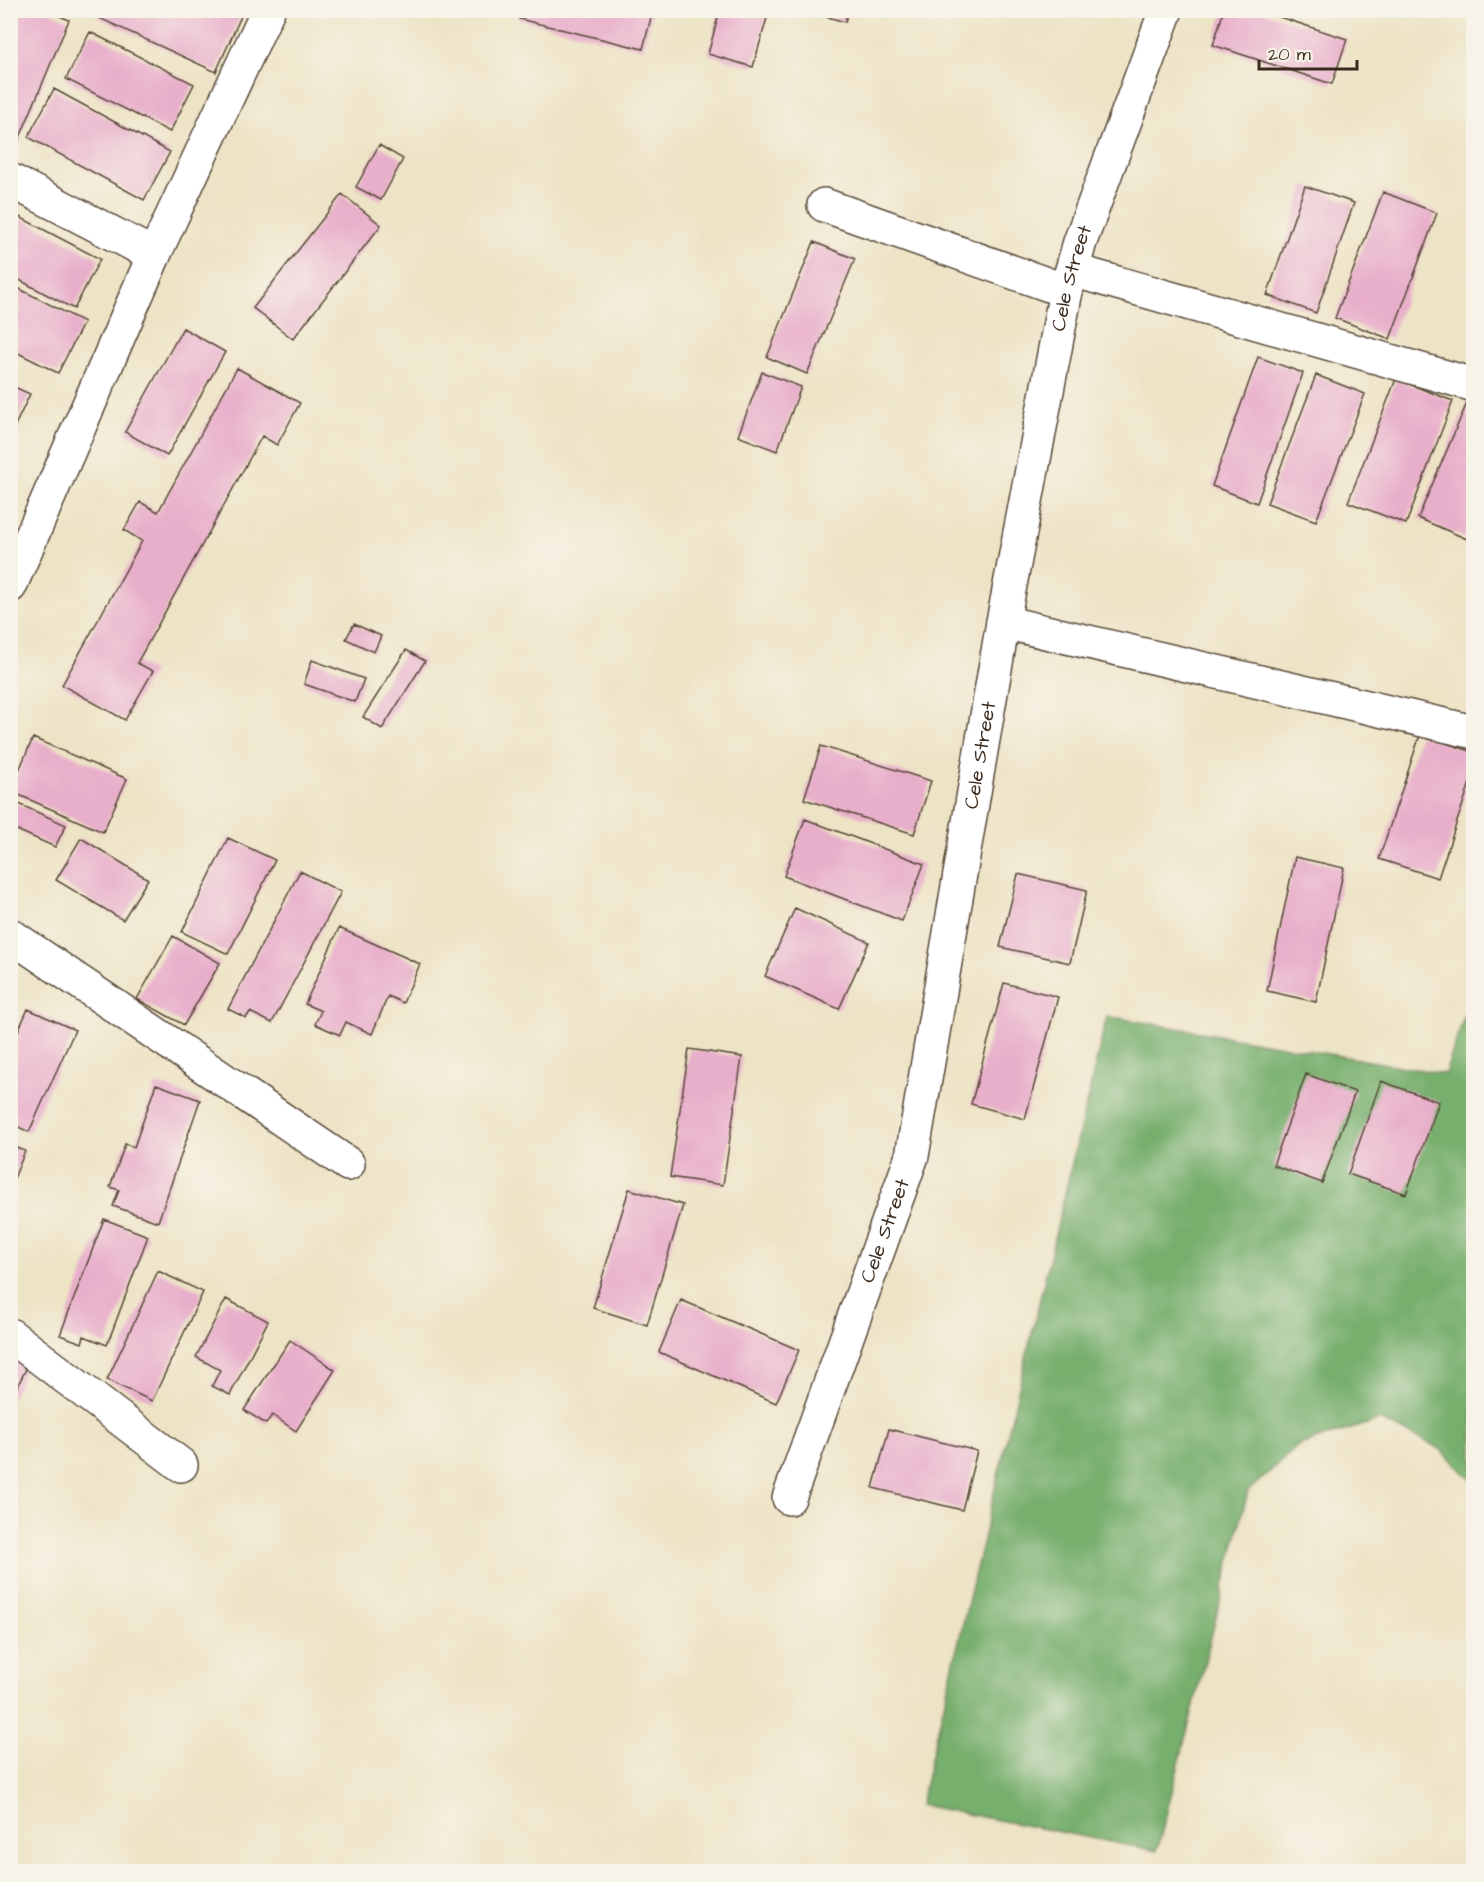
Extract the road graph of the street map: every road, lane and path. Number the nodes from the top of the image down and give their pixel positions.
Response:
1 (268, 10) edge
2 (1166, 10) edge
3 (10, 180) edge
4 (824, 205) dead end
5 (154, 255) junction
6 (1069, 280) junction
7 (1473, 385) edge
8 (10, 586) edge
9 (1003, 622) junction
10 (1473, 732) edge
11 (10, 935) edge
12 (348, 1164) dead end
13 (10, 1335) edge
14 (181, 1465) dead end
15 (789, 1498) dead end

1 - 5 street
2 - 6 street, Cele Street
3 - 5 street
4 - 6 street
5 - 8 street
6 - 7 street
6 - 9 street, Cele Street
9 - 10 street
9 - 15 street, Cele Street
11 - 12 street
13 - 14 street

